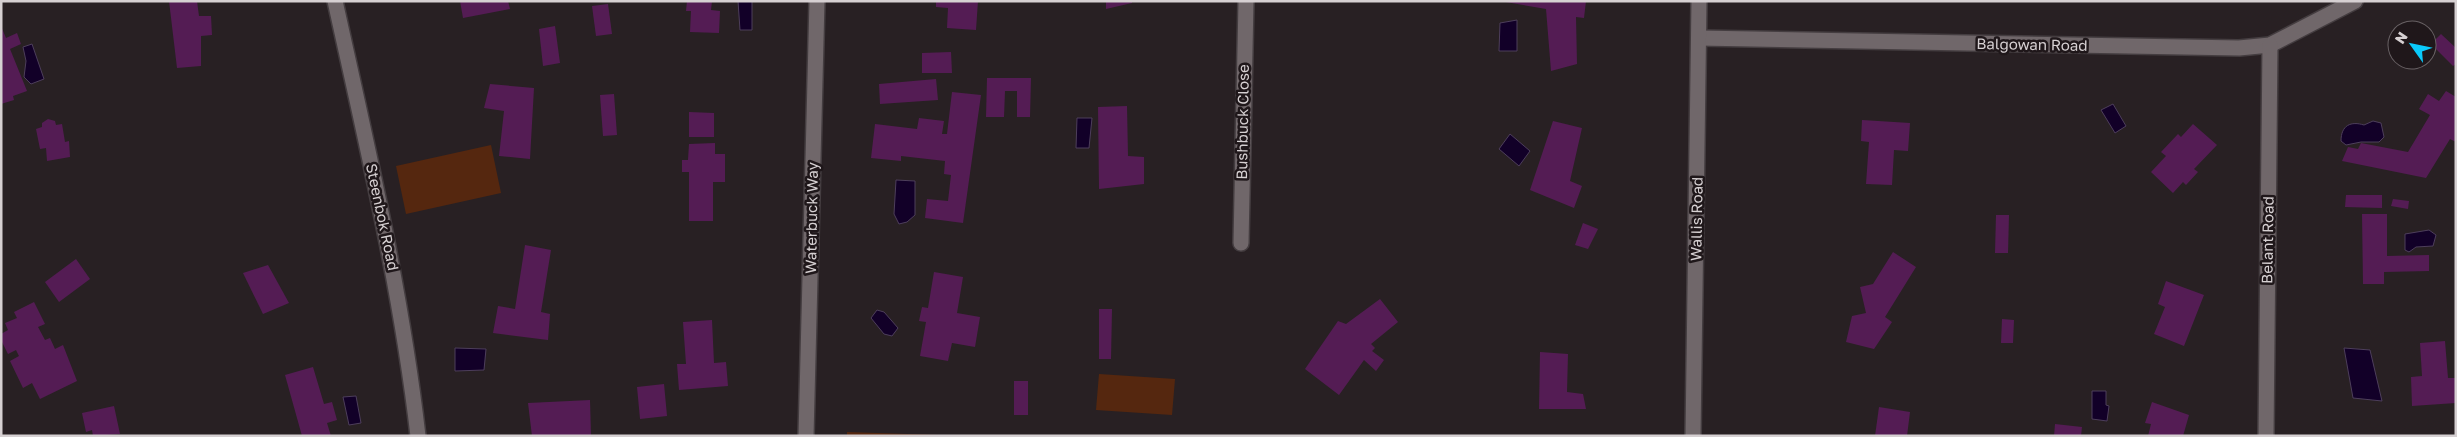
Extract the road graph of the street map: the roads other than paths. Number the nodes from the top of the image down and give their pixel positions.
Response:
1 (335, 1) edge
2 (817, 1) edge
3 (1246, 1) edge
4 (1699, 1) edge
5 (2355, 1) edge
6 (1699, 38) junction
7 (2270, 45) junction
8 (1241, 243) dead end
9 (418, 436) edge
10 (806, 436) edge
11 (1693, 436) edge
12 (2266, 436) edge

1 - 9 street, Steenbok Road
2 - 10 street, Waterbuck Way
3 - 8 street, Bushbuck Close
4 - 6 street, Wallis Road
5 - 7 street, Balgowan Road
6 - 7 street, Balgowan Road
6 - 11 street, Wallis Road
7 - 12 street, Belant Road

